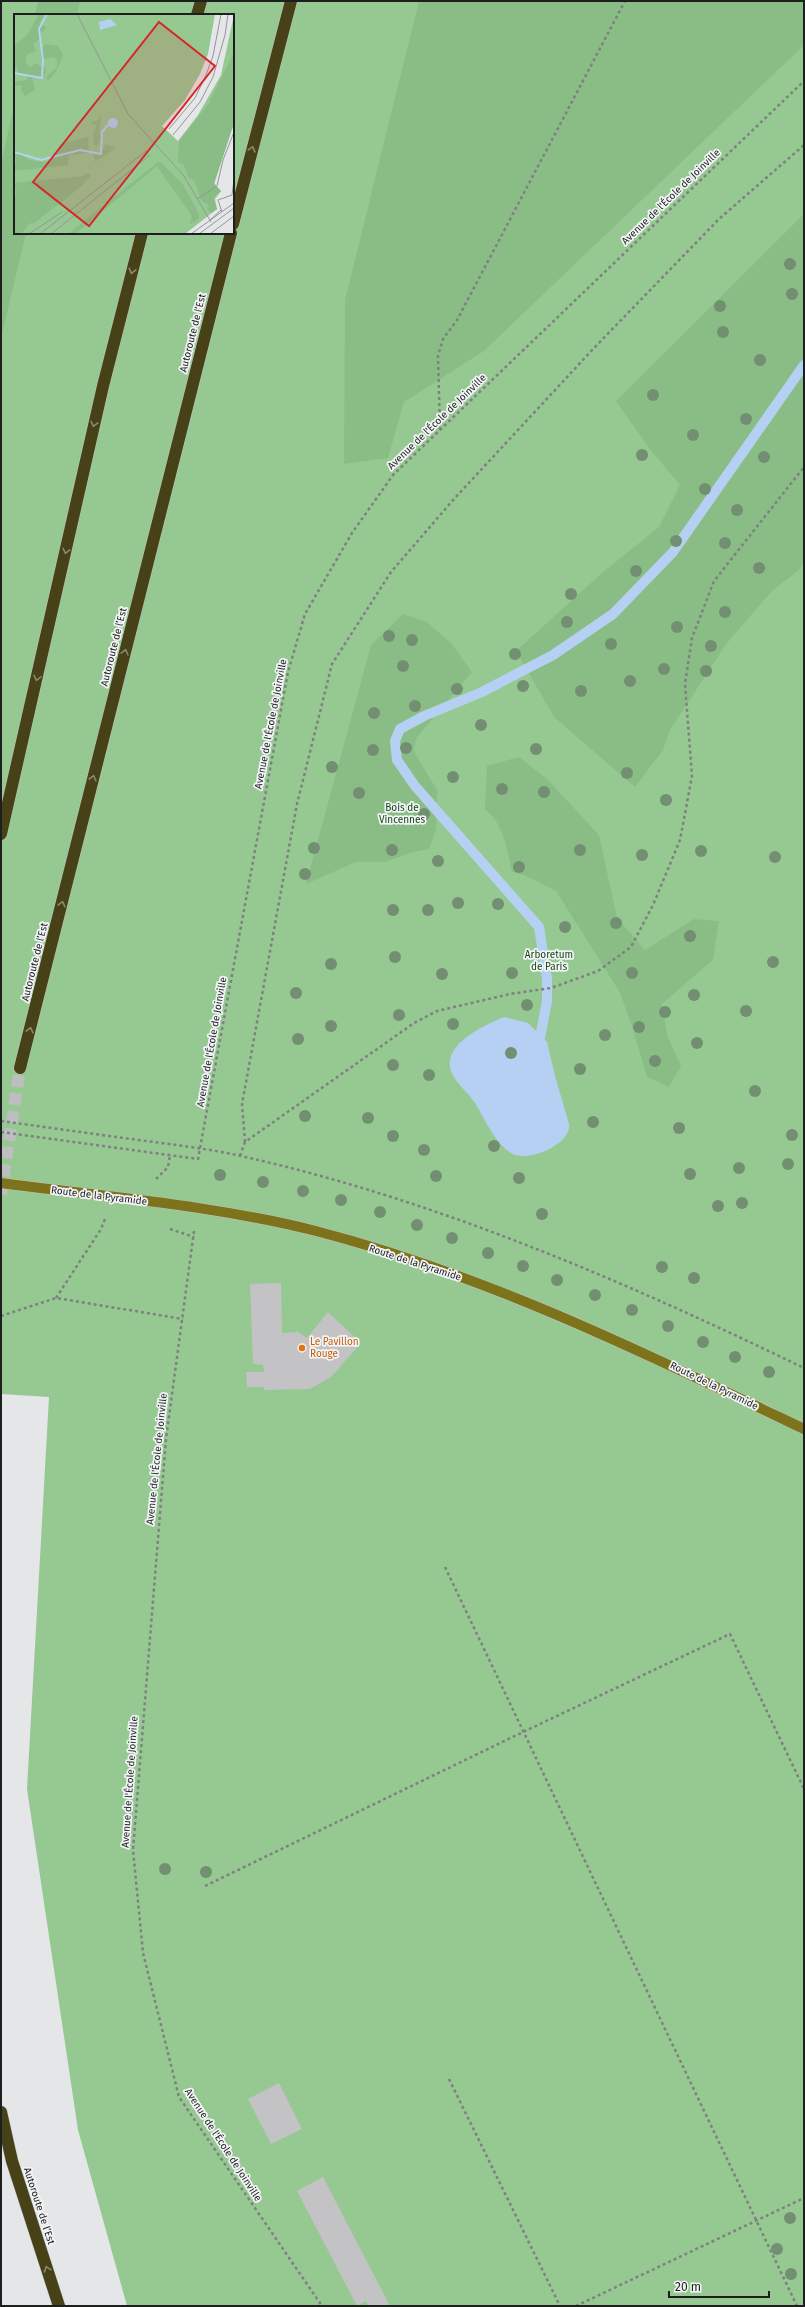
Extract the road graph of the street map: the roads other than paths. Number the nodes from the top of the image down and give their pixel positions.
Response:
1 (201, 1) edge
2 (291, 1) edge
3 (300, 1) edge
4 (198, 14) edge
5 (288, 19) junction
6 (234, 220) edge
7 (142, 234) edge
8 (231, 234) edge
9 (1, 834) edge
10 (20, 1068) tunnel mouth
11 (1, 1183) edge
12 (804, 1429) edge
13 (1, 2112) edge
14 (59, 2306) edge

1 - 4 highway
2 - 5 highway
3 - 5 highway
6 -> 5 highway
7 -> 9 highway
10 -> 8 highway, Autoroute de l’Est
11 - 12 street, Route de la Pyramide
14 -> 13 highway, Autoroute de l’Est

